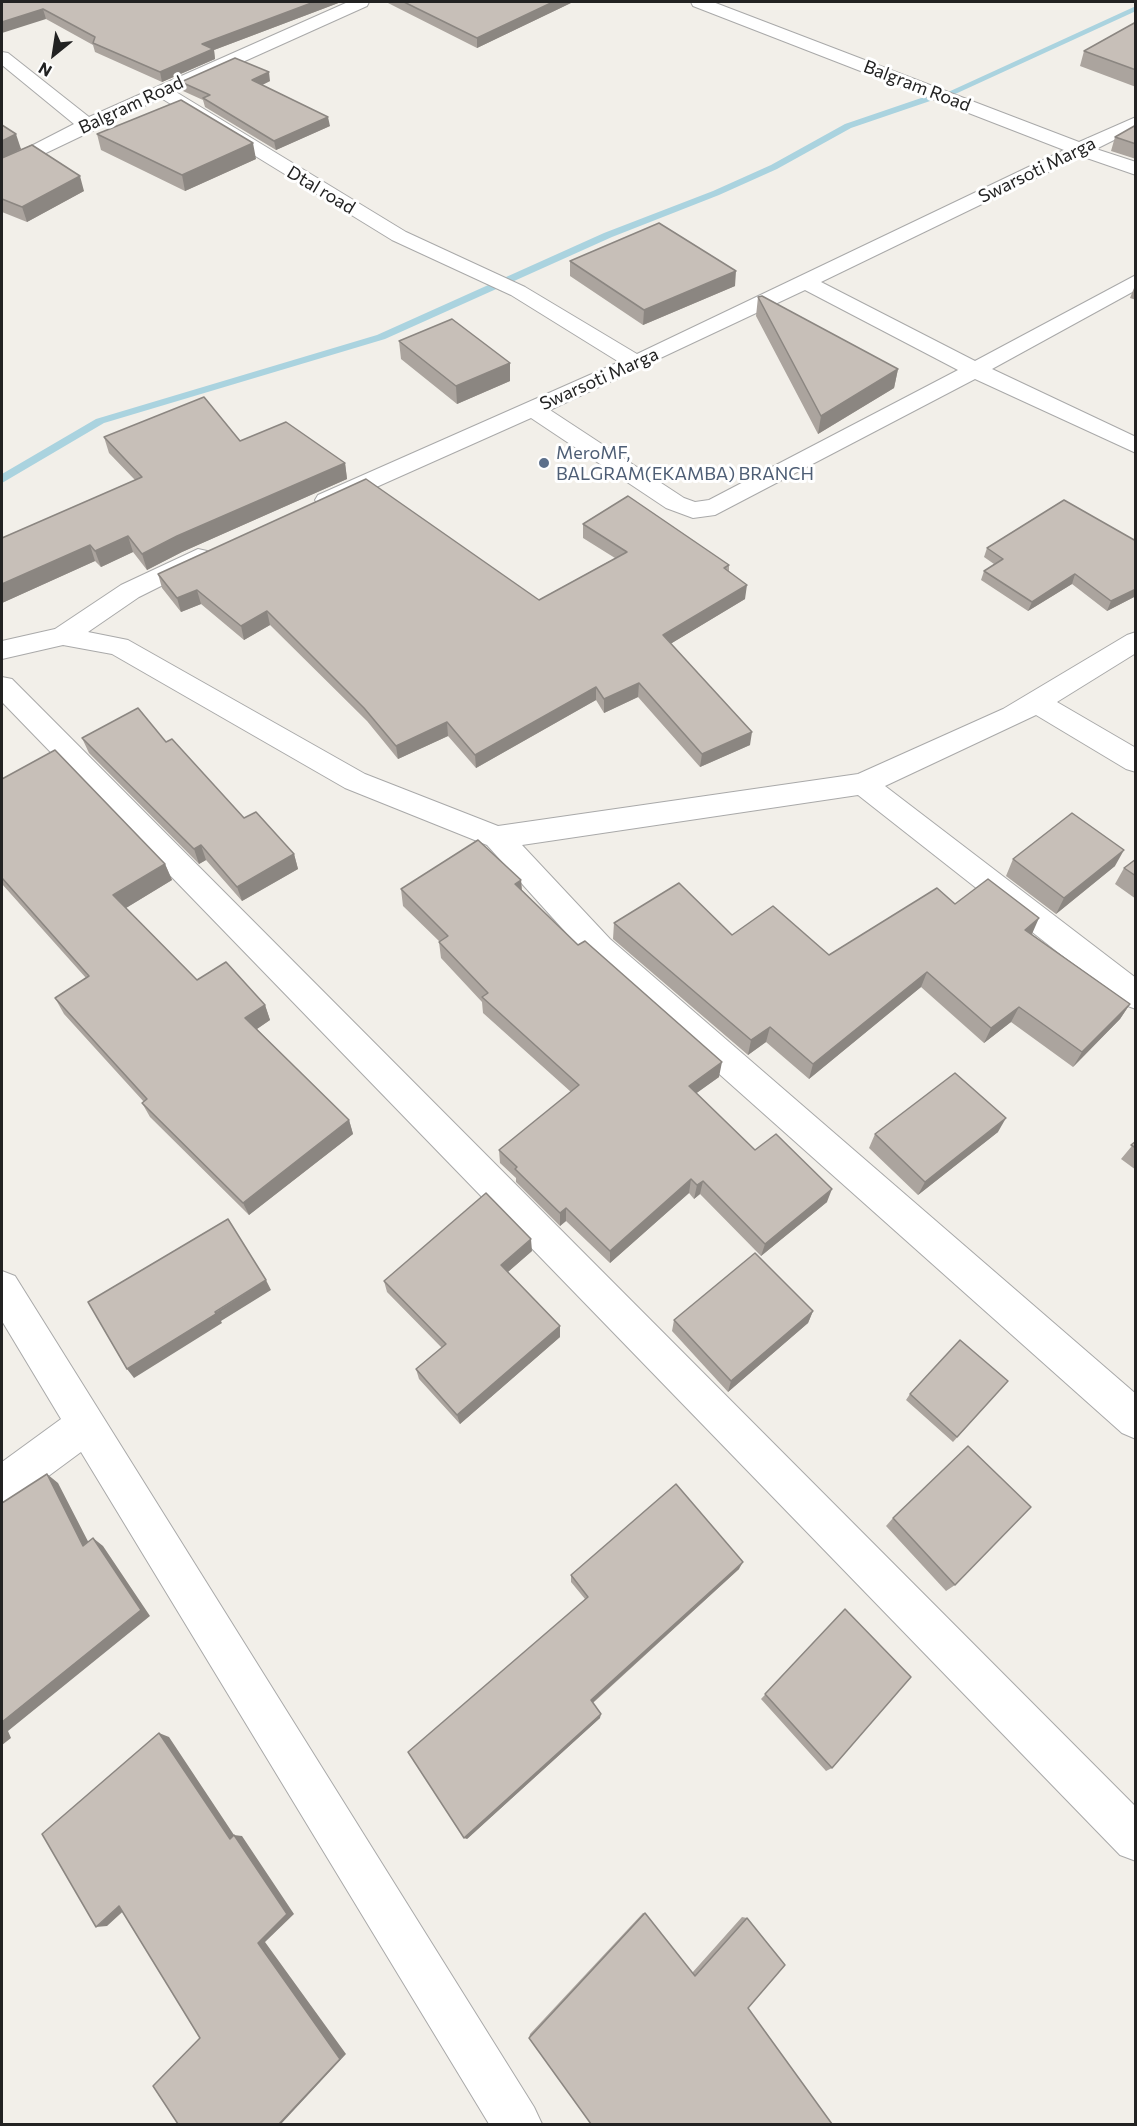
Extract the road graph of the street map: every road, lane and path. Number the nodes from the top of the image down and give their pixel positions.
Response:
1 (361, 2) edge
2 (699, 2) edge
3 (303, 7) edge
4 (323, 18) junction
5 (2, 57) edge
6 (162, 91) junction
7 (1136, 122) edge
8 (87, 125) junction
9 (1079, 149) junction
10 (2, 168) edge
11 (1136, 169) edge
12 (1136, 281) edge
13 (806, 282) junction
14 (636, 363) junction
15 (975, 370) junction
16 (533, 409) junction
17 (1132, 440) edge
18 (309, 508) edge
19 (224, 546) edge
20 (63, 636) junction
21 (1136, 641) edge
22 (2, 650) edge
23 (2, 686) edge
24 (1036, 702) junction
25 (1136, 762) edge
26 (863, 784) junction
27 (497, 837) junction
28 (1136, 996) edge
29 (2, 1288) edge
30 (1136, 1420) edge
31 (87, 1424) junction
32 (2, 1486) edge
33 (1136, 1839) edge
34 (517, 2124) edge

1 - 4 street, Balgram Road
2 - 9 street, Balgram Road
3 - 4 street
4 - 6 street, Balgram Road
5 - 8 street
6 - 8 street, Balgram Road
6 - 14 street, Dtal road
7 - 9 street, Swarsoti Marga
8 - 10 street, Balgram Road
9 - 11 street, Balgram Road
9 - 13 street, Swarsoti Marga
12 - 15 street
13 - 14 street, Swarsoti Marga
13 - 15 street
14 - 16 street, Swarsoti Marga
15 - 16 street
15 - 17 street
16 - 18 street, Swarsoti Marga
19 - 20 street
20 - 22 street
20 - 27 street
21 - 24 street
23 - 33 street
24 - 25 street
24 - 26 street
26 - 27 street
26 - 28 street
27 - 30 street
29 - 31 street
31 - 32 street
31 - 34 street

